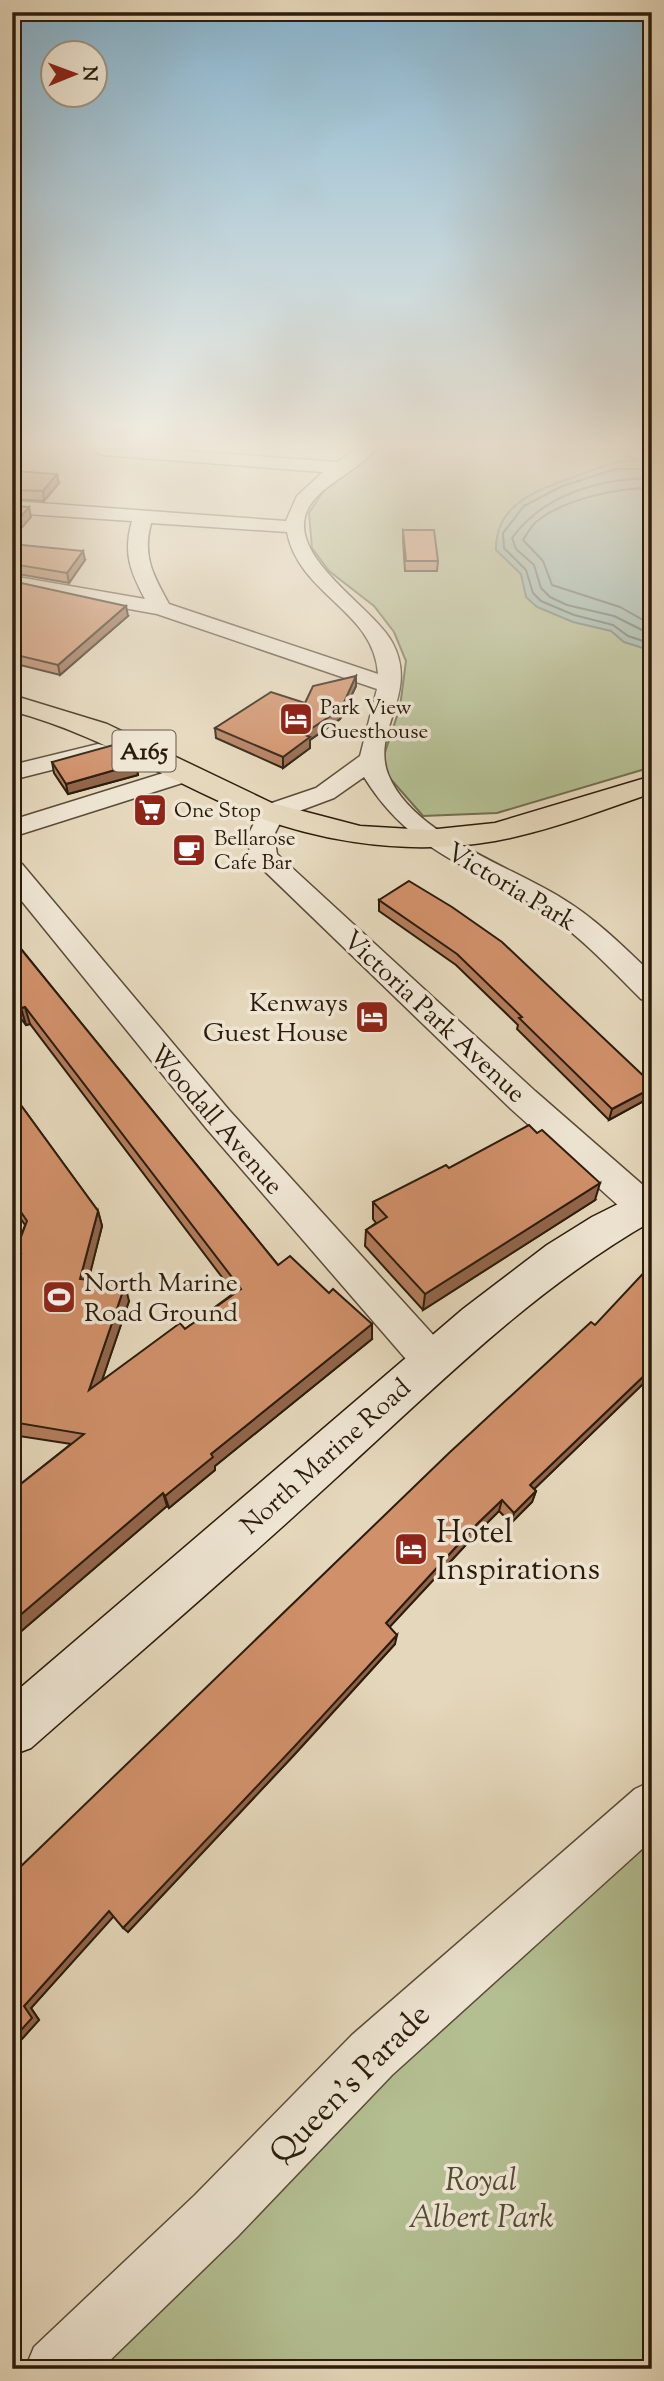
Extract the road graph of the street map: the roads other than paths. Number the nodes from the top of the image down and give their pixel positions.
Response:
1 (137, 561) edge
2 (306, 561) edge
3 (12, 582) edge
4 (162, 608) junction
5 (391, 686) junction
6 (12, 703) edge
7 (124, 741) junction
8 (370, 760) junction
9 (12, 773) edge
10 (189, 773) junction
11 (652, 784) edge
12 (272, 811) junction
13 (12, 829) edge
14 (433, 839) junction
15 (12, 870) edge
16 (652, 992) edge
17 (647, 1204) edge
18 (432, 1361) junction
19 (12, 1729) edge
20 (652, 1806) edge
21 (56, 2369) edge

1 - 4 street
2 - 5 street
3 - 4 street
4 - 5 street
5 - 8 street
6 - 7 main road, A165
7 - 9 street
7 - 10 main road, A165
8 - 12 street
8 - 14 street, Victoria Park
10 - 12 main road, A165
10 - 13 street
11 - 14 main road, A165
12 - 14 main road, A165
12 - 17 street, Victoria Park Avenue
14 - 16 street, Victoria Park
15 - 18 street, Woodall Avenue
17 - 18 main road, North Marine Road
18 - 19 main road, North Marine Road
20 - 21 street, Queen's Parade

